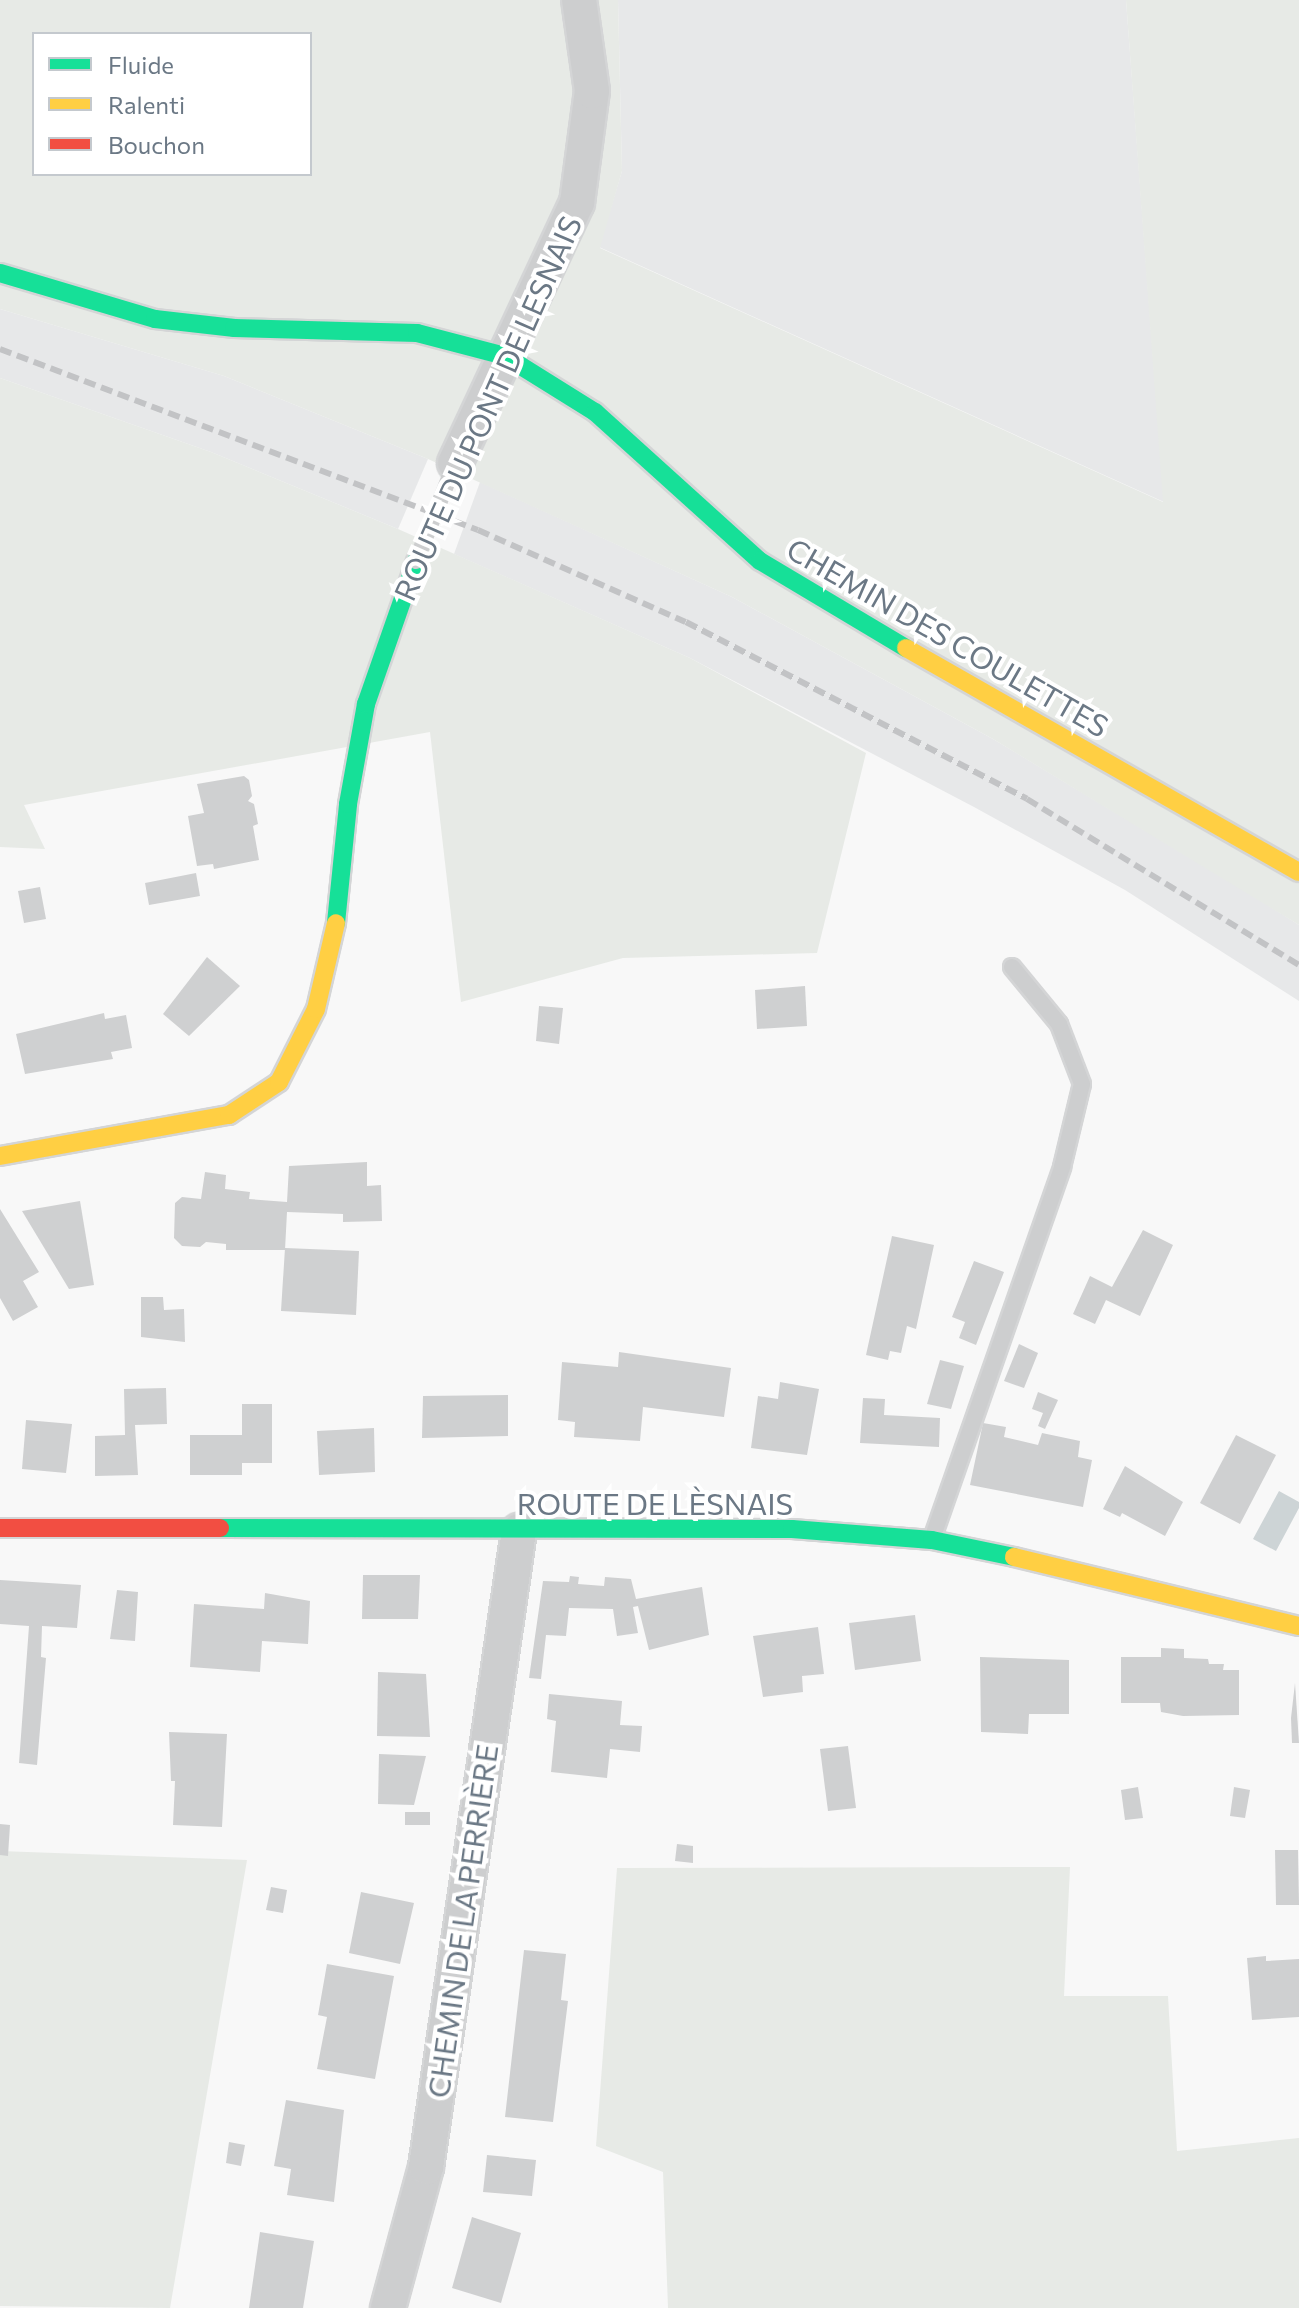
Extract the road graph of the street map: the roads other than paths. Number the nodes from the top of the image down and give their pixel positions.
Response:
1 (579, 0) edge
2 (0, 273) edge
3 (505, 356) junction
4 (455, 463) joint
5 (416, 561) joint
6 (1299, 872) edge
7 (1012, 967) dead end
8 (0, 1156) edge
9 (0, 1528) edge
10 (519, 1531) junction
11 (932, 1540) junction
12 (1299, 1626) edge
13 (388, 2308) edge

1 - 3 street, ROUTE DU PONT DE LESNAIS
2 - 3 street, CHEMIN DES COULETTES
3 - 4 street, ROUTE DU PONT DE LESNAIS
3 - 6 street, CHEMIN DES COULETTES
4 - 5 lane, ROUTE DU PONT DE LESNAIS, bridge
5 - 8 street, ROUTE DU PONT DE LESNAIS
7 - 11 lane
9 - 10 street, ROUTE DE LÈSNAIS
10 - 11 street, ROUTE DE LÈSNAIS
10 - 13 street, CHEMIN DE LA PERRIÈRE
11 - 12 street, ROUTE DE LÈSNAIS

